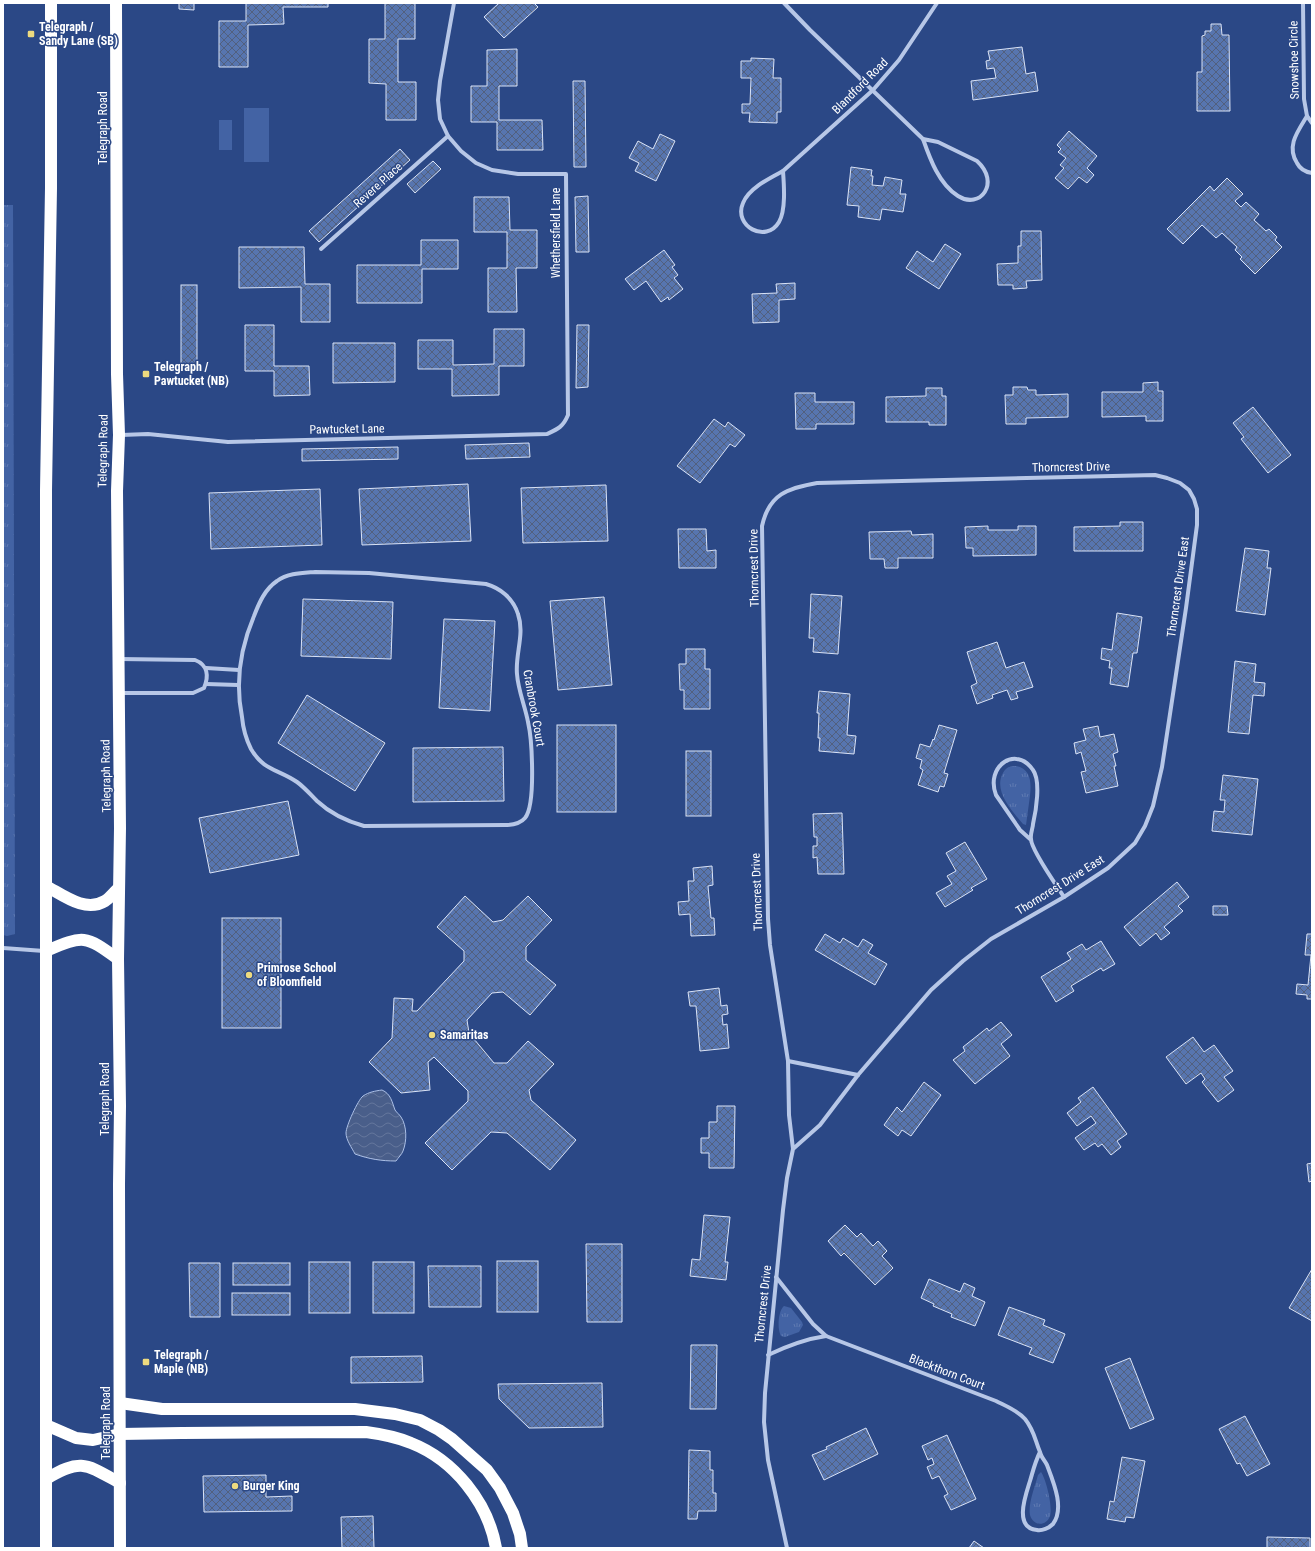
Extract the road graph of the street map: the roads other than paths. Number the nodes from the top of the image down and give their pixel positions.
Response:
1 (51, 3) edge
2 (116, 3) edge
3 (454, 3) edge
4 (784, 3) edge
5 (937, 3) edge
6 (1303, 3) edge
7 (872, 90) junction
8 (1307, 116) junction
9 (1312, 123) edge
10 (448, 136) junction
11 (923, 139) junction
12 (783, 171) junction
13 (1312, 173) edge
14 (321, 249) dead end
15 (568, 414) joint
16 (119, 435) junction
17 (1189, 490) joint
18 (119, 659) junction
19 (206, 668) junction
20 (239, 670) junction
21 (206, 684) junction
22 (238, 685) junction
23 (119, 693) junction
24 (1030, 839) junction
25 (46, 886) junction
26 (119, 888) junction
27 (1064, 897) junction
28 (3, 948) edge
29 (46, 951) junction
30 (118, 959) junction
31 (788, 1061) junction
32 (858, 1074) junction
33 (793, 1149) junction
34 (776, 1277) junction
35 (826, 1336) junction
36 (768, 1355) junction
37 (120, 1403) junction
38 (46, 1425) junction
39 (120, 1434) junction
40 (1040, 1452) junction
41 (46, 1480) junction
42 (120, 1483) junction
43 (46, 1548) edge
44 (120, 1548) edge
45 (496, 1548) edge
46 (522, 1548) edge
47 (787, 1548) edge

1 - 25 highway
2 - 16 highway, Telegraph Road
3 - 10 street, Whethersfield Lane
4 - 7 street
5 - 7 street, Blandford Road
6 - 8 street, Snowshoe Circle
7 - 11 street
7 - 12 street, Blandford Road
8 - 9 street, Snowshoe Circle
8 - 13 street, Snowshoe Circle
10 - 14 street, Revere Place
10 - 15 street, Whethersfield Lane
11 - 11 street
12 - 12 street, Blandford Road
15 - 16 street, Pawtucket Lane
16 - 18 highway, Telegraph Road
17 - 27 street, Thorncrest Drive East
17 - 31 street, Thorncrest Drive
18 - 19 street
18 - 23 highway, Telegraph Road
19 - 20 street
19 - 21 street
20 - 22 street, Cranbrook Court
20 - 22 street, Cranbrook Court
21 - 22 street
21 - 23 street
23 - 26 highway, Telegraph Road
24 - 24 street
24 - 27 street
25 - 26 highway
25 - 29 highway
26 - 30 highway, Telegraph Road
27 - 32 street, Thorncrest Drive East
28 - 29 street
29 - 30 highway
29 - 38 highway
30 - 37 highway, Telegraph Road
31 - 32 street
31 - 33 street, Thorncrest Drive
32 - 33 street, Thorncrest Drive East
33 - 34 street, Thorncrest Drive
34 - 35 street, Blackthorn Court
34 - 36 street, Thorncrest Drive
35 - 36 street, Blackthorn Court
35 - 40 street, Blackthorn Court
36 - 47 street, Thorncrest Drive
37 - 39 highway, Telegraph Road
37 - 46 highway
38 - 39 highway
38 - 41 highway
39 - 42 highway, Telegraph Road
39 - 45 highway
40 - 40 street, Blackthorn Court
41 - 42 highway
41 - 43 highway
42 - 44 highway, Telegraph Road

